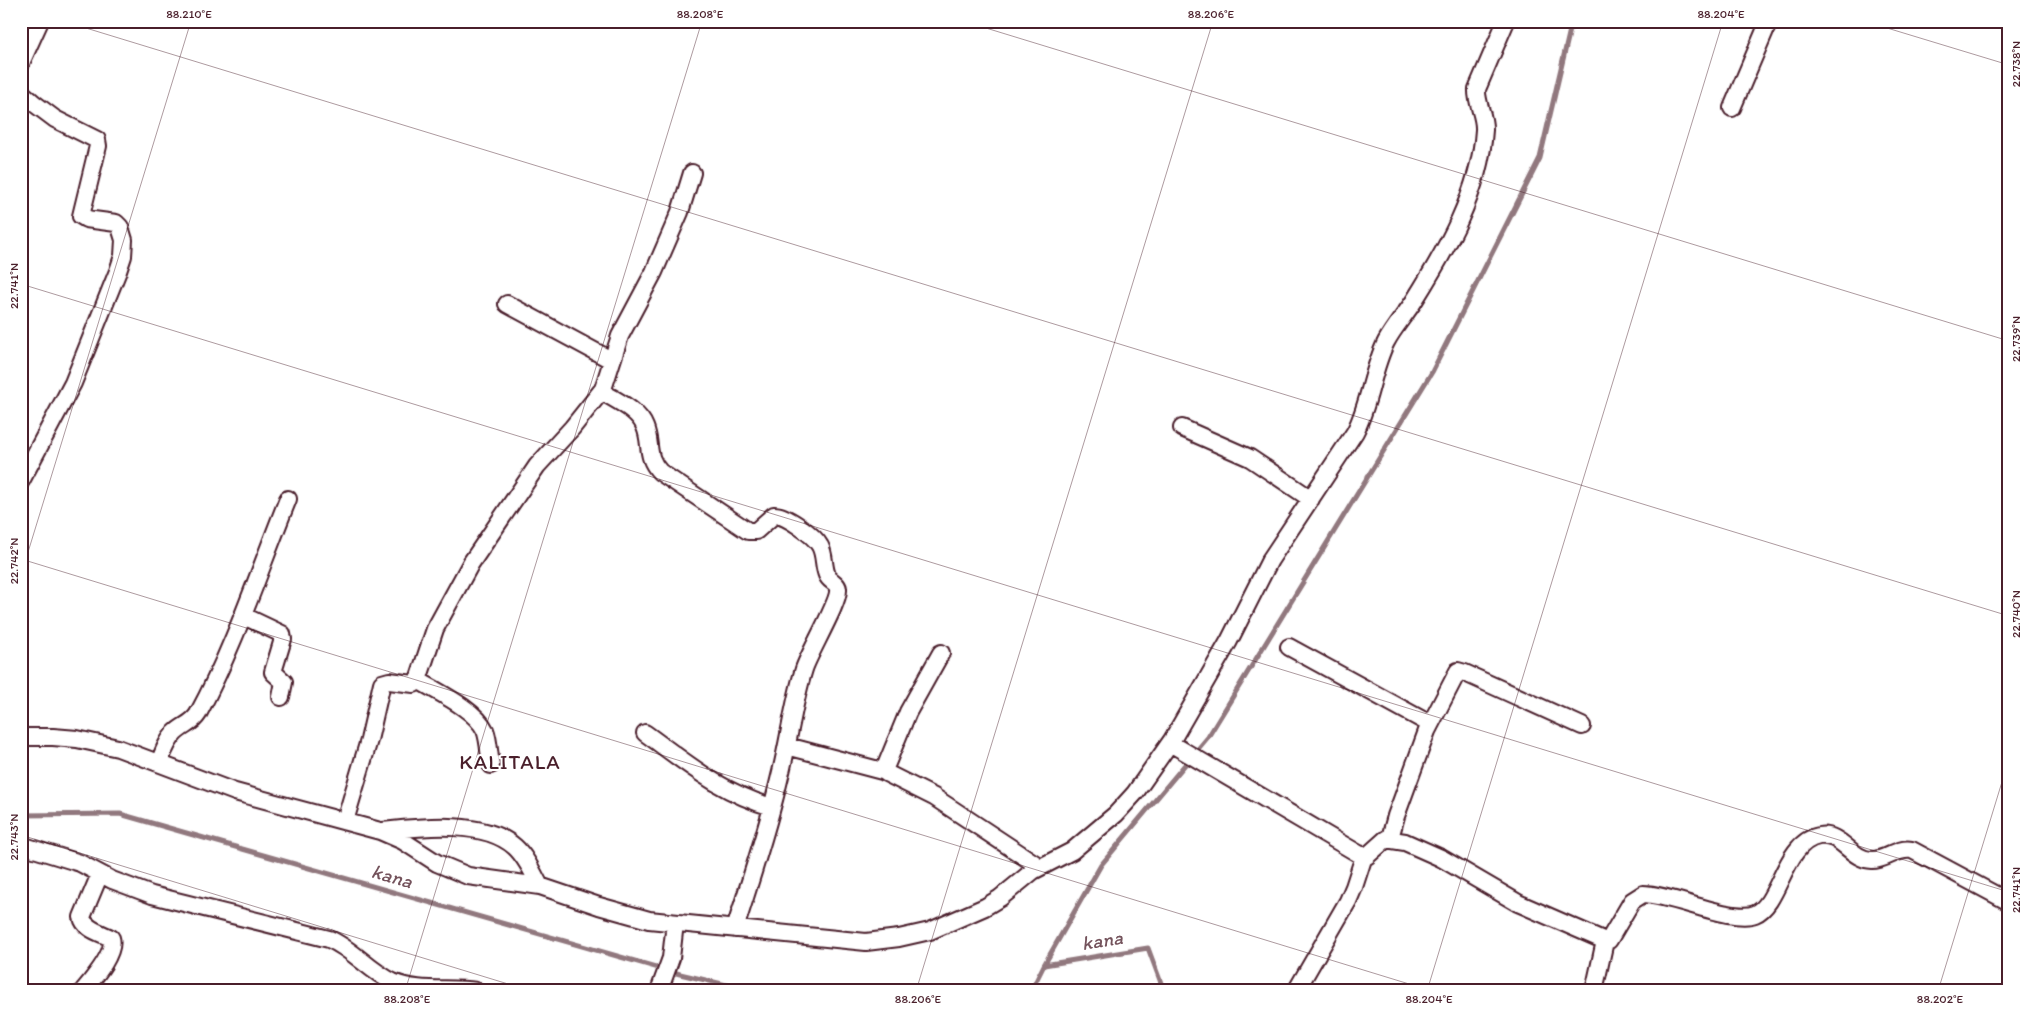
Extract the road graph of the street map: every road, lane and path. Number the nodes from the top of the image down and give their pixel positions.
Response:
1 (40, 21) edge
2 (1506, 21) edge
3 (1769, 21) edge
4 (21, 63) edge
5 (21, 92) edge
6 (1732, 108) dead end
7 (692, 173) dead end
8 (508, 304) dead end
9 (612, 360) junction
10 (603, 389) junction
11 (1182, 428) dead end
12 (21, 481) edge
13 (288, 499) dead end
14 (1311, 499) junction
15 (244, 616) junction
16 (1289, 648) dead end
17 (941, 653) dead end
18 (418, 680) junction
19 (281, 697) dead end
20 (1430, 724) junction
21 (1582, 726) dead end
22 (645, 733) dead end
23 (21, 737) edge
24 (1170, 743) junction
25 (788, 746) junction
26 (159, 763) junction
27 (491, 765) dead end
28 (886, 772) junction
29 (772, 807) junction
30 (345, 821) junction
31 (380, 831) junction
32 (1390, 838) junction
33 (21, 844) edge
34 (1364, 856) junction
35 (1040, 867) junction
36 (100, 874) junction
37 (540, 886) junction
38 (2009, 902) edge
39 (676, 923) junction
40 (735, 929) junction
41 (1605, 940) junction
42 (83, 991) edge
43 (476, 991) edge
44 (659, 991) edge
45 (1296, 991) edge
46 (1594, 991) edge

1 - 4 street
2 - 14 street
3 - 6 street
5 - 12 street
7 - 9 street
8 - 9 street
9 - 10 street
10 - 18 street
10 - 25 street
11 - 14 street
13 - 15 street
14 - 24 street
15 - 19 street
15 - 26 street
16 - 20 street
17 - 28 street
18 - 27 street
18 - 30 street
20 - 21 street
20 - 32 street
22 - 29 street
23 - 26 street
24 - 34 street
24 - 35 street
25 - 28 street
25 - 29 street
26 - 30 street
28 - 35 street
29 - 40 street
30 - 31 street
31 - 37 street
31 - 37 street
32 - 34 street
32 - 41 street
33 - 36 street
34 - 45 street
35 - 40 street
36 - 42 street
36 - 43 street
37 - 39 street
38 - 41 street
39 - 40 street
39 - 44 street
41 - 46 street

